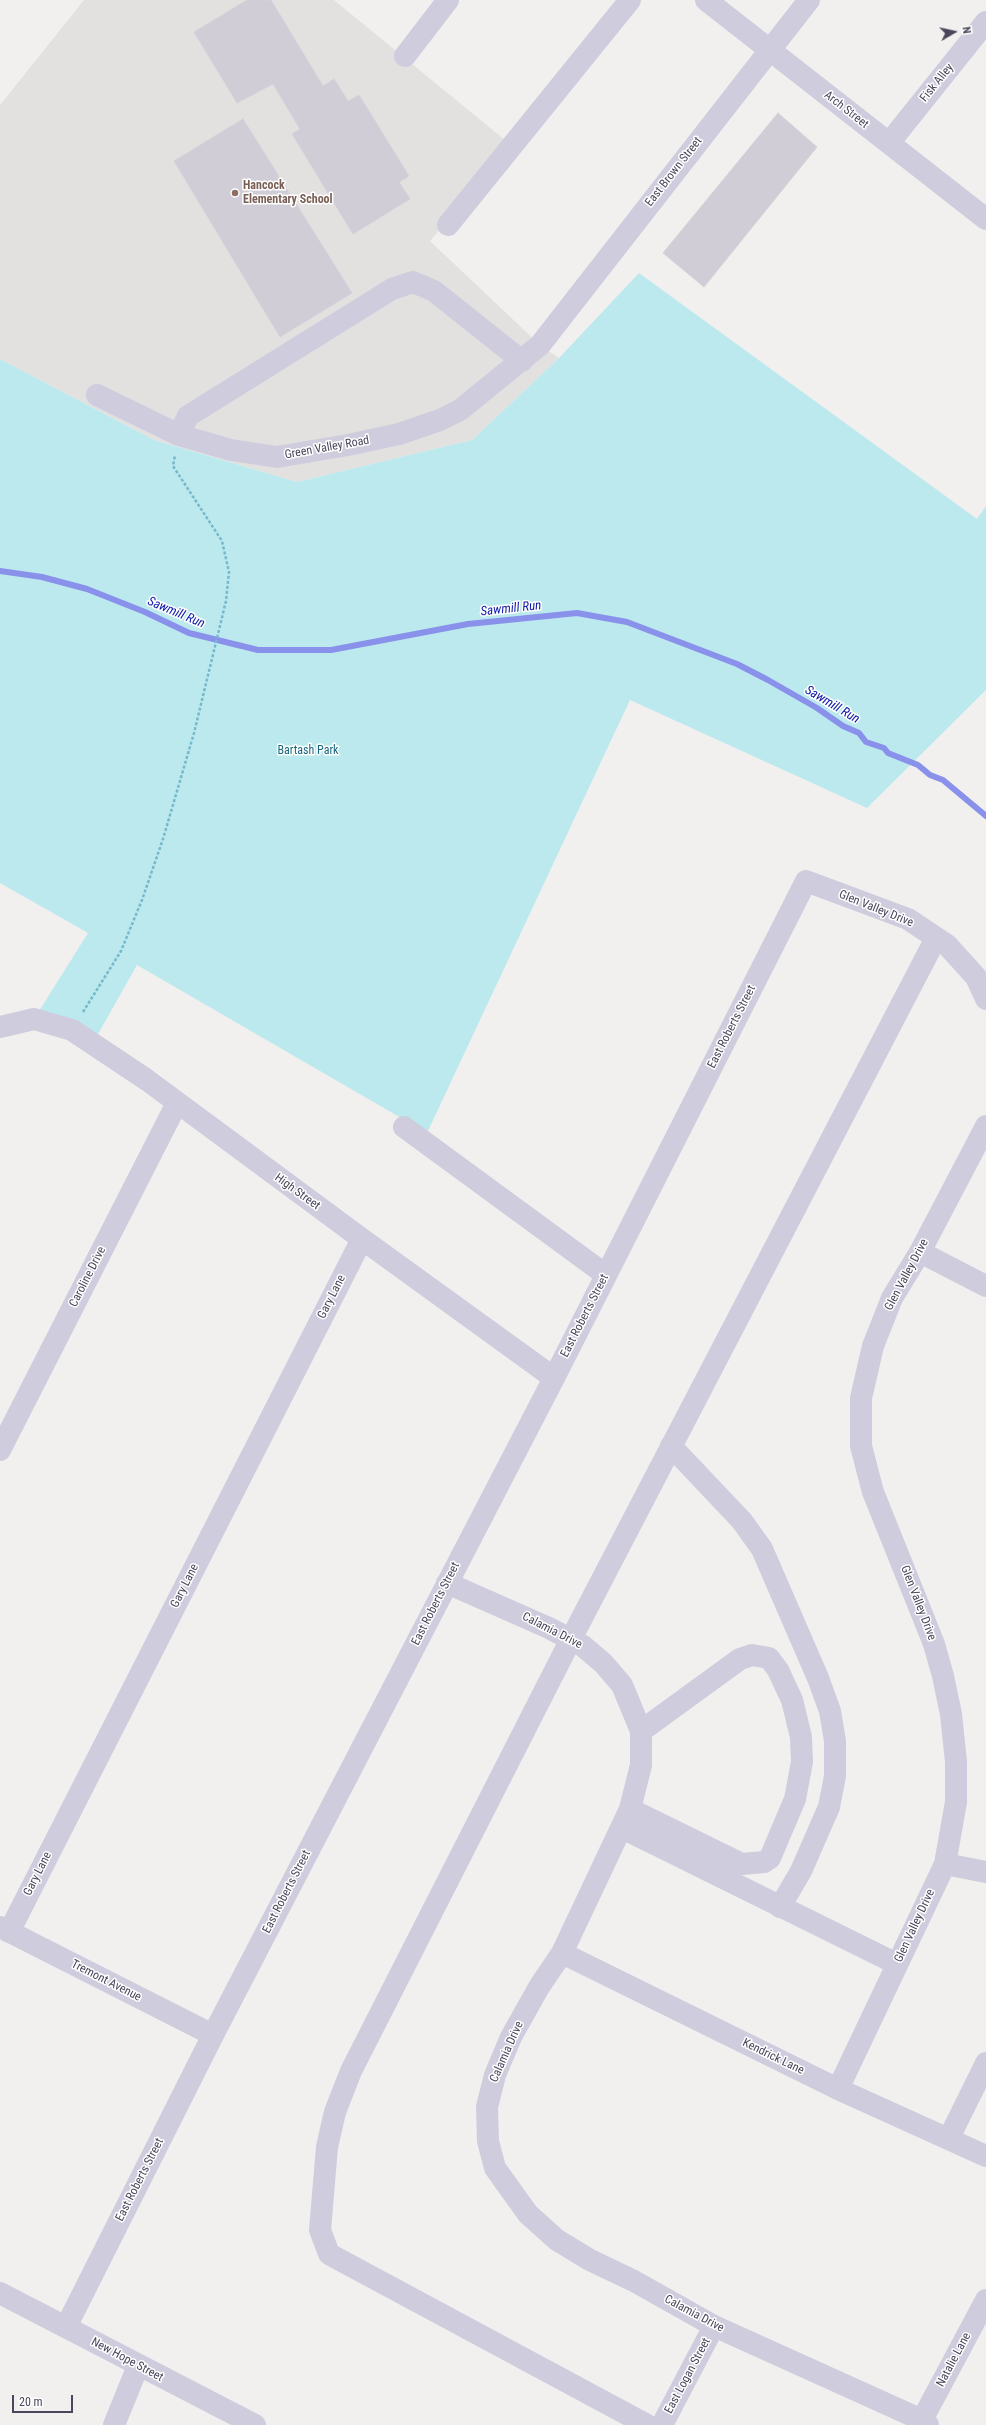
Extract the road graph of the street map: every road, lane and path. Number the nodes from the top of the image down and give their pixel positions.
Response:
1 (448, 0) edge
2 (630, 0) edge
3 (706, 0) edge
4 (809, 0) edge
5 (986, 22) edge
6 (770, 50) junction
7 (405, 56) dead end
8 (889, 143) junction
9 (985, 215) edge
10 (448, 225) dead end
11 (540, 345) joint
12 (522, 361) junction
13 (97, 395) dead end
14 (179, 435) junction
15 (806, 881) joint
16 (936, 938) junction
17 (986, 999) edge
18 (0, 1027) edge
19 (72, 1030) junction
20 (177, 1103) junction
21 (986, 1126) edge
22 (404, 1127) dead end
23 (362, 1240) junction
24 (920, 1252) junction
25 (606, 1274) junction
26 (986, 1286) edge
27 (554, 1378) junction
28 (671, 1446) junction
29 (0, 1450) edge
30 (448, 1583) junction
31 (570, 1639) junction
32 (640, 1731) junction
33 (626, 1818) junction
34 (945, 1864) junction
35 (986, 1872) edge
36 (780, 1908) junction
37 (4, 1930) edge
38 (562, 1953) junction
39 (897, 1964) junction
40 (213, 2034) junction
41 (986, 2064) edge
42 (838, 2089) junction
43 (949, 2138) junction
44 (986, 2156) edge
45 (0, 2293) edge
46 (986, 2300) edge
47 (714, 2326) junction
48 (66, 2327) junction
49 (138, 2366) junction
50 (925, 2423) edge
51 (114, 2425) edge
52 (255, 2425) edge
53 (647, 2425) edge
54 (662, 2425) edge

1 - 7 street
2 - 10 street
3 - 6 street, Arch Street
4 - 6 street, East Brown Street
5 - 8 street, Fisk Alley
6 - 8 street, Arch Street
6 - 11 street, East Brown Street
8 - 9 street, Arch Street
11 - 12 street, Green Valley Road
12 - 14 street, Green Valley Road
12 - 14 street
13 - 14 street, Green Valley Road
14 - 19 path
15 - 16 street, Glen Valley Drive
15 - 25 street, East Roberts Street
16 - 17 street, Glen Valley Drive
16 - 28 street
18 - 19 street, High Street
19 - 20 street, High Street
20 - 23 street, High Street
20 - 29 street, Caroline Drive
21 - 24 street, Glen Valley Drive
22 - 25 street
23 - 27 street, High Street
23 - 37 street, Gary Lane
24 - 26 street
24 - 34 street, Glen Valley Drive
25 - 27 street, East Roberts Street
27 - 30 street, East Roberts Street
28 - 31 street
28 - 36 street
30 - 31 street, Calamia Drive
30 - 40 street, East Roberts Street
31 - 32 street, Calamia Drive
31 - 53 street
32 - 33 street, Calamia Drive
32 - 33 street
33 - 36 street
33 - 38 street, Calamia Drive
34 - 35 street
34 - 39 street, Glen Valley Drive
36 - 39 street
37 - 40 street, Tremont Avenue
38 - 42 street, Kendrick Lane
38 - 47 street, Calamia Drive
39 - 42 street, Glen Valley Drive
40 - 48 street, East Roberts Street
41 - 43 street
42 - 43 street, Kendrick Lane
43 - 44 street, Kendrick Lane
45 - 48 street, New Hope Street
46 - 50 street, Natalie Lane
47 - 50 street, Calamia Drive
47 - 54 street, East Logan Street
48 - 49 street, New Hope Street
49 - 51 street
49 - 52 street, New Hope Street

